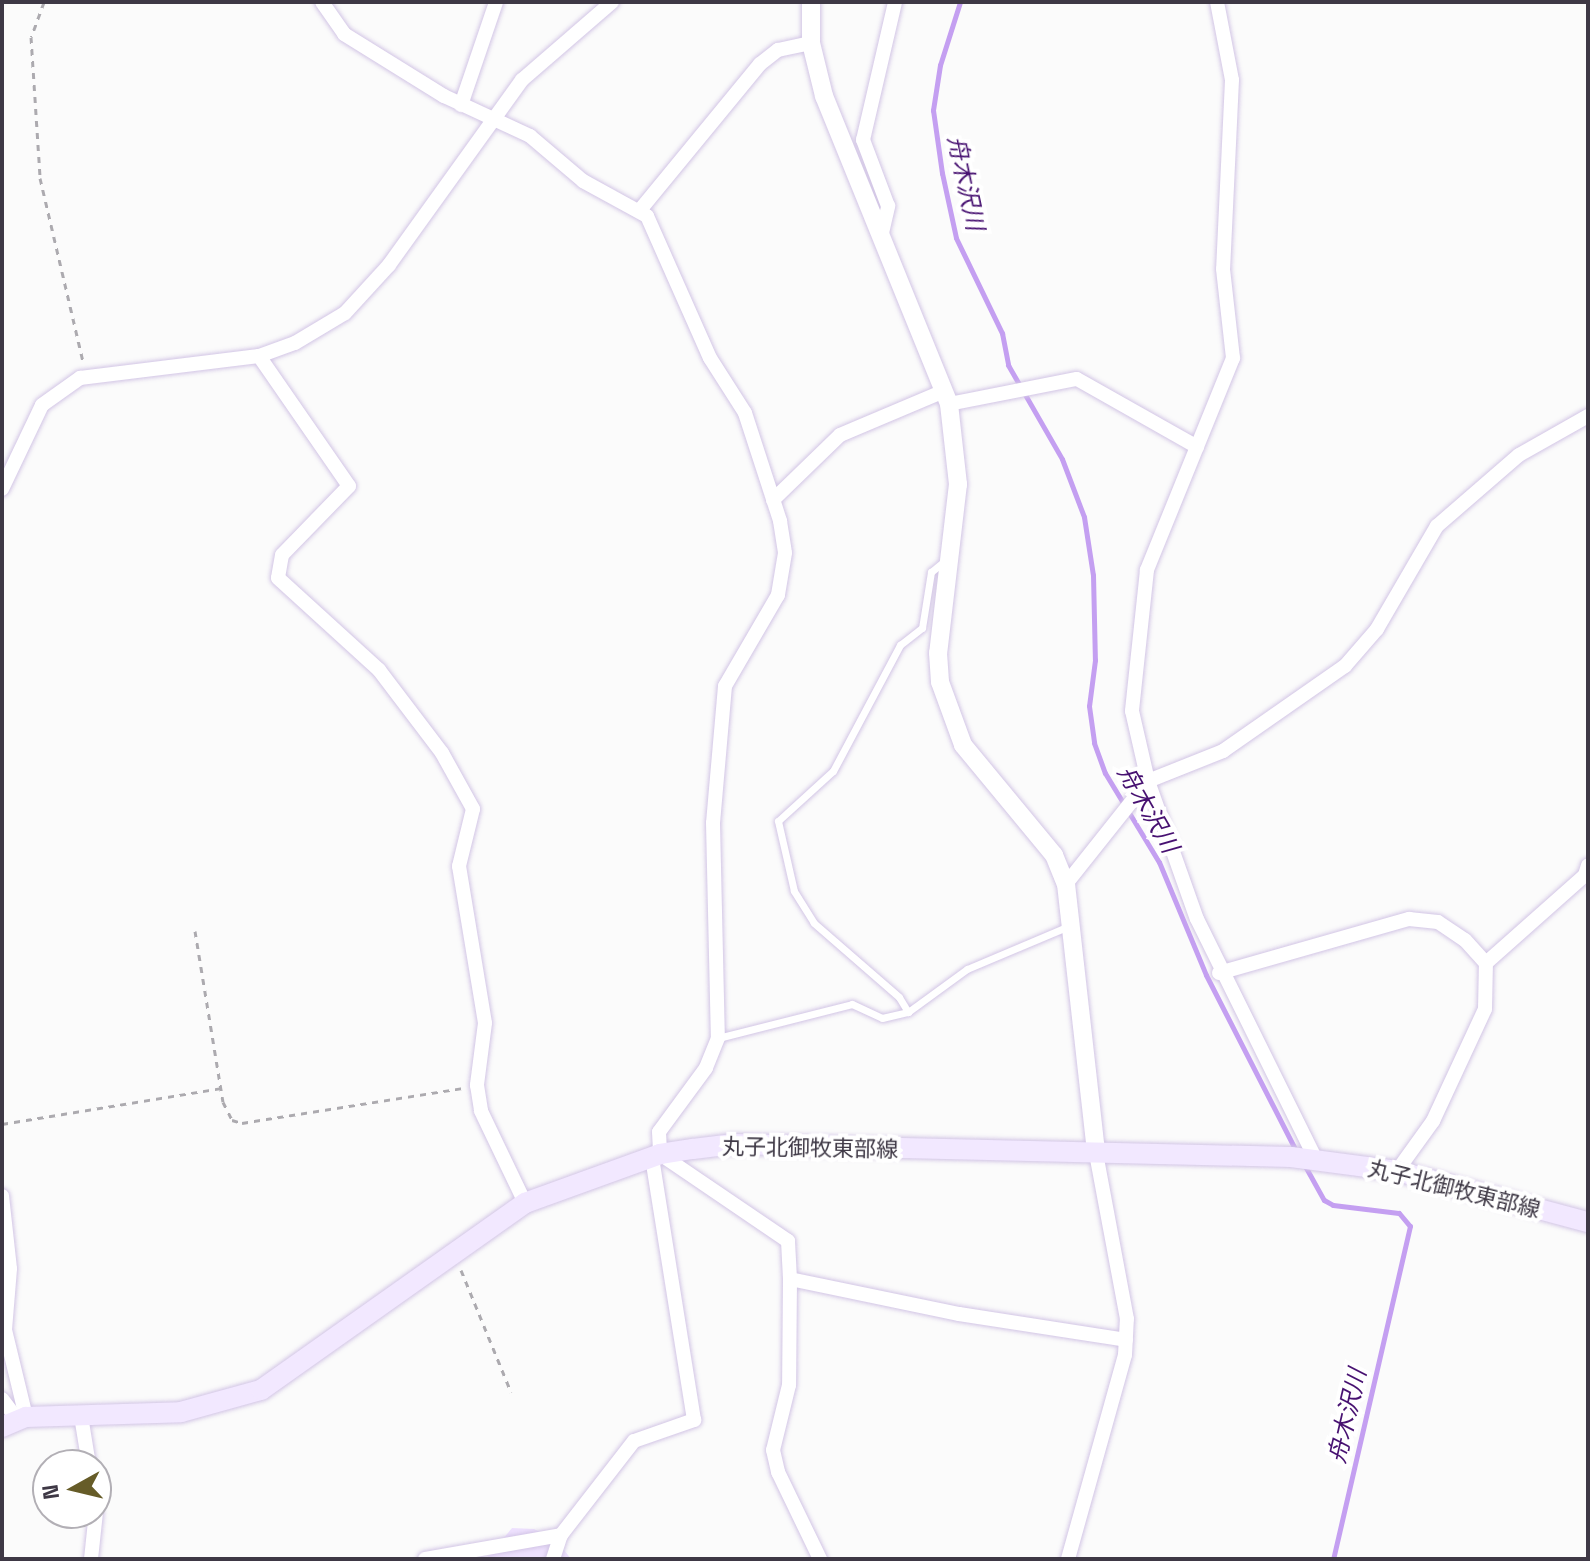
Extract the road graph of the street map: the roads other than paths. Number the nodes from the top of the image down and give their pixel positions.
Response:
1 (322, 2) edge
2 (496, 2) edge
3 (612, 2) edge
4 (811, 2) edge
5 (895, 2) edge
6 (1217, 2) edge
7 (811, 43) junction
8 (461, 105) junction
9 (495, 121) junction
10 (640, 210) junction
11 (882, 233) junction
12 (259, 356) junction
13 (946, 397) junction
14 (1588, 416) edge
15 (1197, 447) junction
16 (2, 489) edge
17 (773, 500) junction
18 (947, 558) junction
19 (1148, 781) junction
20 (1588, 865) edge
21 (1066, 884) junction
22 (1075, 923) junction
23 (1486, 963) junction
24 (1219, 973) junction
25 (908, 1012) junction
26 (718, 1038) junction
27 (1096, 1153) junction
28 (656, 1155) junction
29 (1316, 1160) junction
30 (1397, 1171) junction
31 (2, 1196) edge
32 (525, 1203) junction
33 (1588, 1222) edge
34 (790, 1279) junction
35 (1126, 1340) junction
36 (2, 1399) edge
37 (81, 1416) junction
38 (15, 1421) edge
39 (86, 1449) edge
40 (94, 1529) edge
41 (561, 1535) junction
42 (91, 1559) edge
43 (425, 1559) edge
44 (553, 1559) edge
45 (820, 1559) edge
46 (1068, 1559) edge

1 - 8 street
2 - 8 street
3 - 9 street
4 - 7 street
5 - 11 street
6 - 15 street
7 - 10 street
7 - 11 street
8 - 9 street
9 - 10 street
9 - 12 street
10 - 17 street
11 - 13 street
12 - 16 street
12 - 32 street
13 - 15 street
13 - 17 street
13 - 18 street
14 - 19 street
15 - 19 street
17 - 26 street
18 - 21 street
18 - 25 lane
19 - 21 street
19 - 24 street
20 - 23 street
21 - 22 street
22 - 25 lane
22 - 27 street
23 - 24 street
23 - 30 street
24 - 29 street
25 - 26 lane
26 - 28 street
27 - 28 main road, 丸子北御牧東部線
27 - 29 main road, 丸子北御牧東部線
27 - 35 street
28 - 32 main road, 丸子北御牧東部線
28 - 34 street
28 - 41 street
29 - 30 main road, 丸子北御牧東部線
30 - 33 main road, 丸子北御牧東部線
31 - 38 street
32 - 37 main road, 丸子北御牧東部線
34 - 35 street
34 - 45 street
35 - 46 street
36 - 38 street
37 - 38 main road, 丸子北御牧東部線
37 - 39 street
40 - 42 street
41 - 43 street
41 - 44 street

